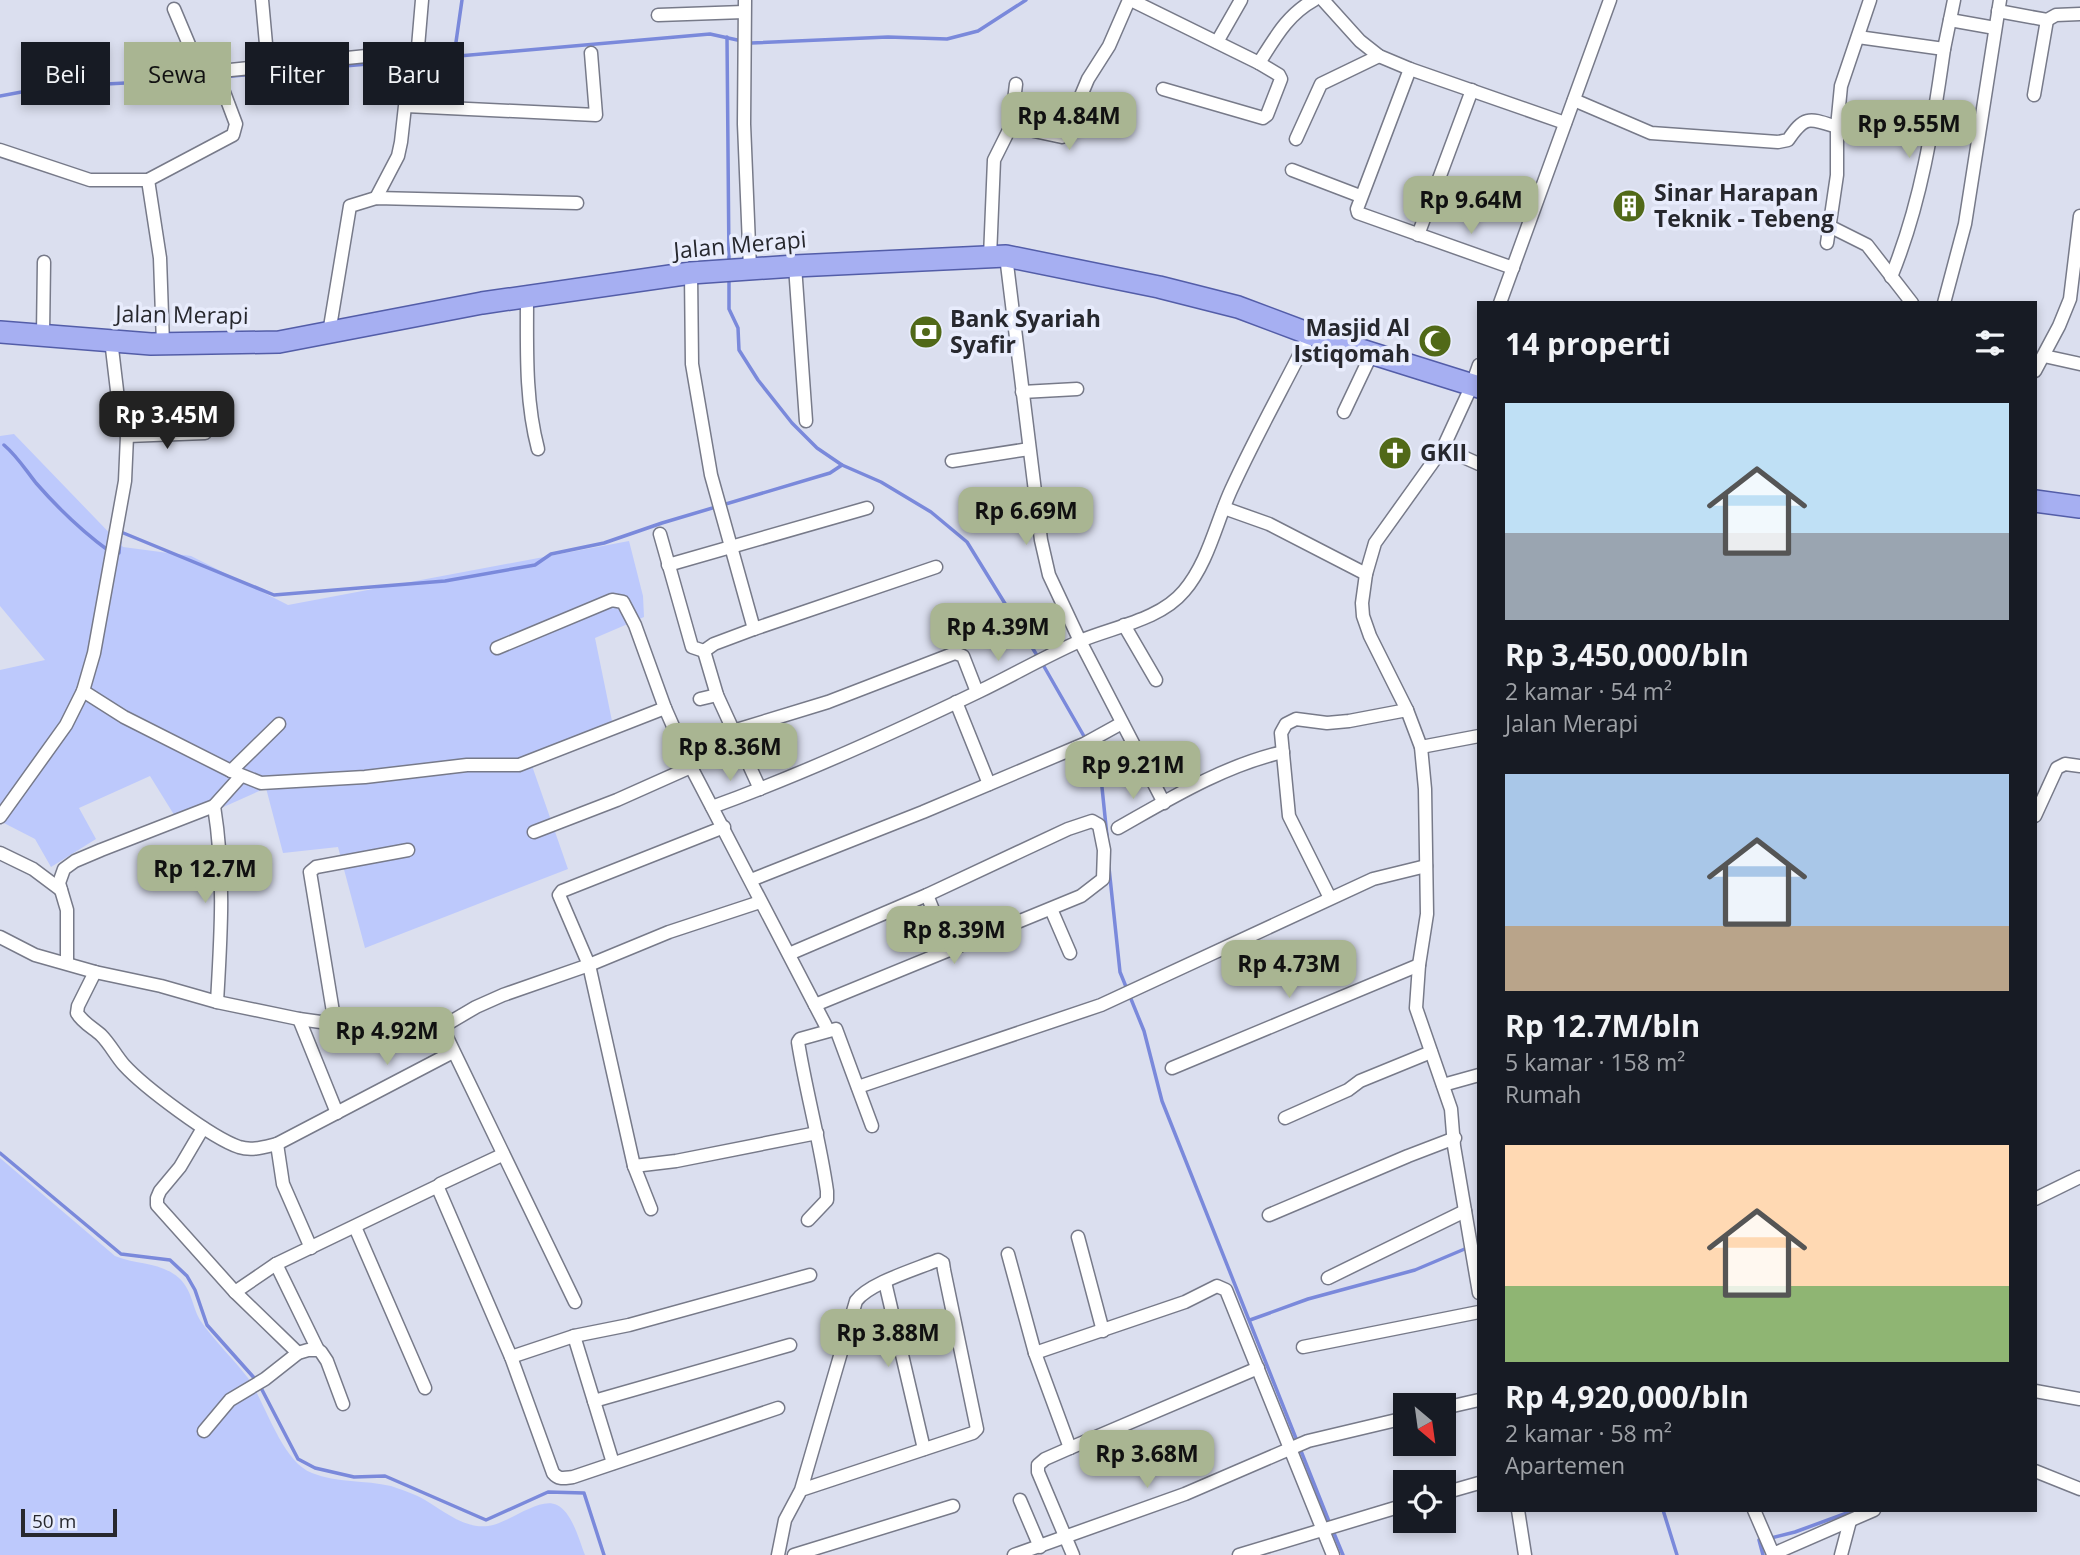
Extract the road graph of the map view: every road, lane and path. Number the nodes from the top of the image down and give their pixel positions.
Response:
1 (262, 0) edge
2 (422, 0) edge
3 (1130, 0) edge
4 (1241, 0) edge
5 (1314, 0) edge
6 (1323, 0) edge
7 (1611, 0) edge
8 (1954, 0) edge
9 (1868, 1) edge
10 (745, 6) edge
11 (1999, 6) edge
12 (174, 9) dead end
13 (2080, 14) edge
14 (658, 15) dead end
15 (1950, 20) junction
16 (2047, 20) junction
17 (1995, 28) junction
18 (1858, 37) junction
19 (188, 42) edge
20 (266, 42) edge
21 (418, 42) edge
22 (1217, 42) junction
23 (1944, 49) junction
24 (590, 53) dead end
25 (1379, 56) junction
26 (1259, 64) junction
27 (1410, 69) junction
28 (1016, 84) dead end
29 (1163, 89) dead end
30 (1472, 90) junction
31 (2034, 95) dead end
32 (1574, 100) junction
33 (229, 105) edge
34 (406, 106) joint
35 (1565, 123) junction
36 (1011, 126) junction
37 (1837, 127) junction
38 (1296, 139) dead end
39 (0, 150) edge
40 (1292, 170) dead end
41 (148, 180) junction
42 (1360, 196) junction
43 (376, 198) junction
44 (577, 203) dead end
45 (2080, 216) edge
46 (1829, 226) junction
47 (1418, 235) junction
48 (1827, 243) dead end
49 (998, 257) junction
50 (44, 262) dead end
51 (795, 265) junction
52 (2078, 266) edge
53 (1513, 268) junction
54 (735, 271) junction
55 (691, 273) junction
56 (1891, 277) junction
57 (527, 297) junction
58 (1501, 301) edge
59 (1910, 301) edge
60 (1945, 301) edge
61 (0, 332) edge
62 (329, 332) junction
63 (43, 334) junction
64 (1310, 334) junction
65 (111, 340) junction
66 (163, 344) junction
67 (1372, 353) junction
68 (2044, 356) junction
69 (2080, 364) edge
70 (2037, 368) edge
71 (1475, 386) edge
72 (1077, 388) dead end
73 (1022, 392) junction
74 (1344, 412) dead end
75 (806, 421) dead end
76 (205, 433) dead end
77 (127, 436) junction
78 (1443, 448) junction
79 (538, 449) dead end
80 (1029, 449) junction
81 (952, 461) dead end
82 (1477, 463) edge
83 (2037, 501) edge
84 (2080, 507) edge
85 (867, 508) dead end
86 (1224, 508) junction
87 (660, 534) dead end
88 (731, 547) junction
89 (668, 565) junction
90 (936, 567) dead end
91 (1366, 574) junction
92 (1124, 625) junction
93 (754, 629) junction
94 (1080, 641) junction
95 (497, 648) dead end
96 (704, 651) junction
97 (1156, 680) dead end
98 (83, 691) junction
99 (977, 692) junction
100 (717, 695) junction
101 (700, 699) dead end
102 (956, 702) junction
103 (665, 708) junction
104 (1407, 710) junction
105 (1122, 723) junction
106 (279, 724) dead end
107 (733, 731) junction
108 (1477, 736) edge
109 (1420, 747) junction
110 (1283, 752) junction
111 (691, 766) junction
112 (2080, 766) edge
113 (236, 774) junction
114 (989, 784) junction
115 (760, 789) junction
116 (1164, 803) junction
117 (214, 806) junction
118 (712, 807) junction
119 (2037, 812) edge
120 (0, 817) edge
121 (724, 827) junction
122 (1118, 828) dead end
123 (534, 832) dead end
124 (408, 850) dead end
125 (0, 853) edge
126 (1426, 866) junction
127 (751, 880) junction
128 (61, 890) junction
129 (927, 895) junction
130 (1330, 898) junction
131 (760, 902) junction
132 (1051, 909) junction
133 (0, 937) edge
134 (949, 950) junction
135 (1070, 953) dead end
136 (789, 954) junction
137 (66, 963) junction
138 (589, 965) junction
139 (1419, 965) junction
140 (95, 972) junction
141 (217, 1002) junction
142 (816, 1005) junction
143 (299, 1019) junction
144 (335, 1024) junction
145 (442, 1027) junction
146 (828, 1030) junction
147 (453, 1052) junction
148 (1431, 1052) junction
149 (1172, 1068) dead end
150 (1477, 1076) edge
151 (1443, 1085) junction
152 (858, 1087) junction
153 (337, 1113) junction
154 (1285, 1118) dead end
155 (872, 1126) dead end
156 (204, 1128) junction
157 (817, 1133) junction
158 (1455, 1138) junction
159 (276, 1144) junction
160 (502, 1155) junction
161 (634, 1166) junction
162 (2080, 1177) edge
163 (438, 1186) junction
164 (2037, 1198) edge
165 (651, 1209) dead end
166 (1465, 1211) junction
167 (1269, 1215) dead end
168 (808, 1220) dead end
169 (355, 1227) junction
170 (1078, 1237) dead end
171 (311, 1248) junction
172 (1008, 1254) dead end
173 (276, 1264) junction
174 (810, 1275) dead end
175 (1328, 1278) dead end
176 (1477, 1280) edge
177 (885, 1282) junction
178 (235, 1292) junction
179 (575, 1301) dead end
180 (1477, 1312) edge
181 (1103, 1331) junction
182 (575, 1336) junction
183 (790, 1345) dead end
184 (1303, 1347) dead end
185 (318, 1350) junction
186 (298, 1353) junction
187 (1035, 1353) junction
188 (511, 1357) junction
189 (1258, 1368) junction
190 (425, 1388) dead end
191 (2037, 1391) edge
192 (2080, 1399) edge
193 (1477, 1400) edge
194 (594, 1401) junction
195 (343, 1404) dead end
196 (1456, 1405) edge
197 (778, 1408) dead end
198 (1393, 1421) edge
199 (204, 1431) dead end
200 (1070, 1448) junction
201 (924, 1449) junction
202 (1292, 1449) junction
203 (613, 1463) junction
204 (2037, 1472) edge
205 (1477, 1483) edge
206 (1456, 1489) edge
207 (2080, 1489) edge
208 (801, 1490) junction
209 (1020, 1500) dead end
210 (953, 1506) dead end
211 (1393, 1508) edge
212 (1518, 1512) edge
213 (1755, 1512) edge
214 (1870, 1512) edge
215 (1850, 1521) junction
216 (1325, 1529) junction
217 (1066, 1536) junction
218 (1040, 1547) junction
219 (1773, 1553) edge
220 (778, 1555) edge
221 (794, 1555) edge
222 (1014, 1555) edge
223 (1073, 1555) edge
224 (1239, 1555) edge
225 (1333, 1555) edge
226 (1525, 1555) edge
227 (1841, 1555) edge

1 - 20 street
2 - 21 street
3 - 22 street
3 - 36 street
4 - 22 street
5 - 26 street
6 - 25 street
7 - 32 street
8 - 15 street
9 - 18 street
10 - 14 street
10 - 54 street
11 - 16 street
11 - 17 street
12 - 19 street
13 - 16 street
15 - 17 street
15 - 23 street
16 - 31 street
17 - 60 street
18 - 23 street
18 - 37 street
22 - 26 street
23 - 56 street
24 - 34 street
25 - 27 street
25 - 38 street
26 - 29 street
27 - 30 street
27 - 42 street
28 - 36 street
30 - 35 street
30 - 47 street
32 - 35 street
32 - 37 street
33 - 41 street
34 - 43 street
35 - 53 street
36 - 49 street
37 - 46 street
39 - 41 street
40 - 42 street
41 - 66 street
42 - 47 street
43 - 44 street
43 - 62 street
45 - 52 street
46 - 48 street
46 - 56 street
47 - 53 street
49 - 51 main road, Jalan Merapi
49 - 64 main road, Jalan Merapi
49 - 73 street
50 - 63 street
51 - 54 main road, Jalan Merapi
51 - 75 street
52 - 68 street
53 - 58 street
54 - 55 main road, Jalan Merapi
55 - 57 main road, Jalan Merapi
55 - 88 street
56 - 59 street
57 - 62 main road, Jalan Merapi
57 - 79 street
61 - 63 main road, Jalan Merapi
62 - 66 main road, Jalan Merapi
63 - 65 main road, Jalan Merapi
64 - 67 main road, Jalan Merapi
64 - 86 street
65 - 66 main road, Jalan Merapi
65 - 77 street
67 - 71 main road, Jalan Merapi
67 - 74 street
68 - 69 street
68 - 70 street
71 - 78 street
72 - 73 street
73 - 80 street
76 - 77 street
77 - 98 street
78 - 82 street
78 - 91 street
80 - 81 street
80 - 94 street
83 - 84 main road
85 - 88 street
86 - 91 street
86 - 92 street
87 - 89 street
88 - 89 street
88 - 93 street
89 - 96 street
90 - 93 street
91 - 104 street
92 - 94 street
92 - 97 street
93 - 96 street
94 - 99 street
94 - 105 street
95 - 103 street
96 - 100 street
98 - 113 street
98 - 120 street
99 - 102 street
99 - 107 street
100 - 101 street
100 - 107 street
102 - 114 street
102 - 115 street
103 - 111 street
103 - 113 street
104 - 109 street
104 - 110 street
105 - 114 street
105 - 116 street
106 - 113 street
107 - 115 street
108 - 109 street
109 - 126 street
110 - 116 street
110 - 130 street
111 - 118 street
111 - 123 street
112 - 119 street
113 - 117 street
114 - 127 street
115 - 118 street
116 - 122 street
117 - 128 street
117 - 141 street
118 - 121 street
121 - 127 street
121 - 138 street
124 - 144 street
125 - 128 street
126 - 130 street
126 - 139 street
127 - 131 street
128 - 137 street
129 - 132 street
129 - 134 street
129 - 136 street
130 - 152 street
131 - 136 street
131 - 138 street
132 - 134 street
132 - 135 street
133 - 137 street
134 - 142 street
136 - 142 street
137 - 140 street
138 - 145 street
138 - 161 street
139 - 148 street
139 - 149 street
140 - 141 street
140 - 156 street
141 - 143 street
142 - 146 street
143 - 144 street
143 - 153 street
144 - 145 street
145 - 147 street
146 - 152 street
146 - 157 street
147 - 153 street
147 - 160 street
148 - 151 street
148 - 154 street
150 - 151 street
151 - 158 street
152 - 155 street
153 - 159 street
156 - 159 street
156 - 178 street
157 - 161 street
157 - 168 street
158 - 166 street
158 - 167 street
159 - 171 street
160 - 163 street
160 - 179 street
161 - 165 street
162 - 164 street
163 - 169 street
163 - 188 street
166 - 175 street
166 - 176 street
169 - 171 street
169 - 190 street
170 - 181 street
171 - 173 street
172 - 187 street
173 - 178 street
173 - 185 street
174 - 182 street
177 - 201 street
177 - 201 street
177 - 208 street
178 - 186 street
180 - 184 street
181 - 187 street
181 - 189 street
182 - 188 street
182 - 194 street
183 - 194 street
185 - 186 street
185 - 195 street
186 - 199 street
187 - 200 street
188 - 203 street
189 - 200 street
189 - 202 street
191 - 192 street
193 - 196 street
194 - 203 street
197 - 203 street
198 - 202 street
200 - 217 street
201 - 208 street
202 - 216 street
202 - 217 street
204 - 207 street
205 - 206 street
208 - 220 street
209 - 218 street
210 - 221 street
211 - 216 street
212 - 226 street
213 - 219 street
214 - 215 street
215 - 219 street
215 - 227 street
216 - 224 street
216 - 225 street
217 - 218 street
217 - 223 street
218 - 222 street

